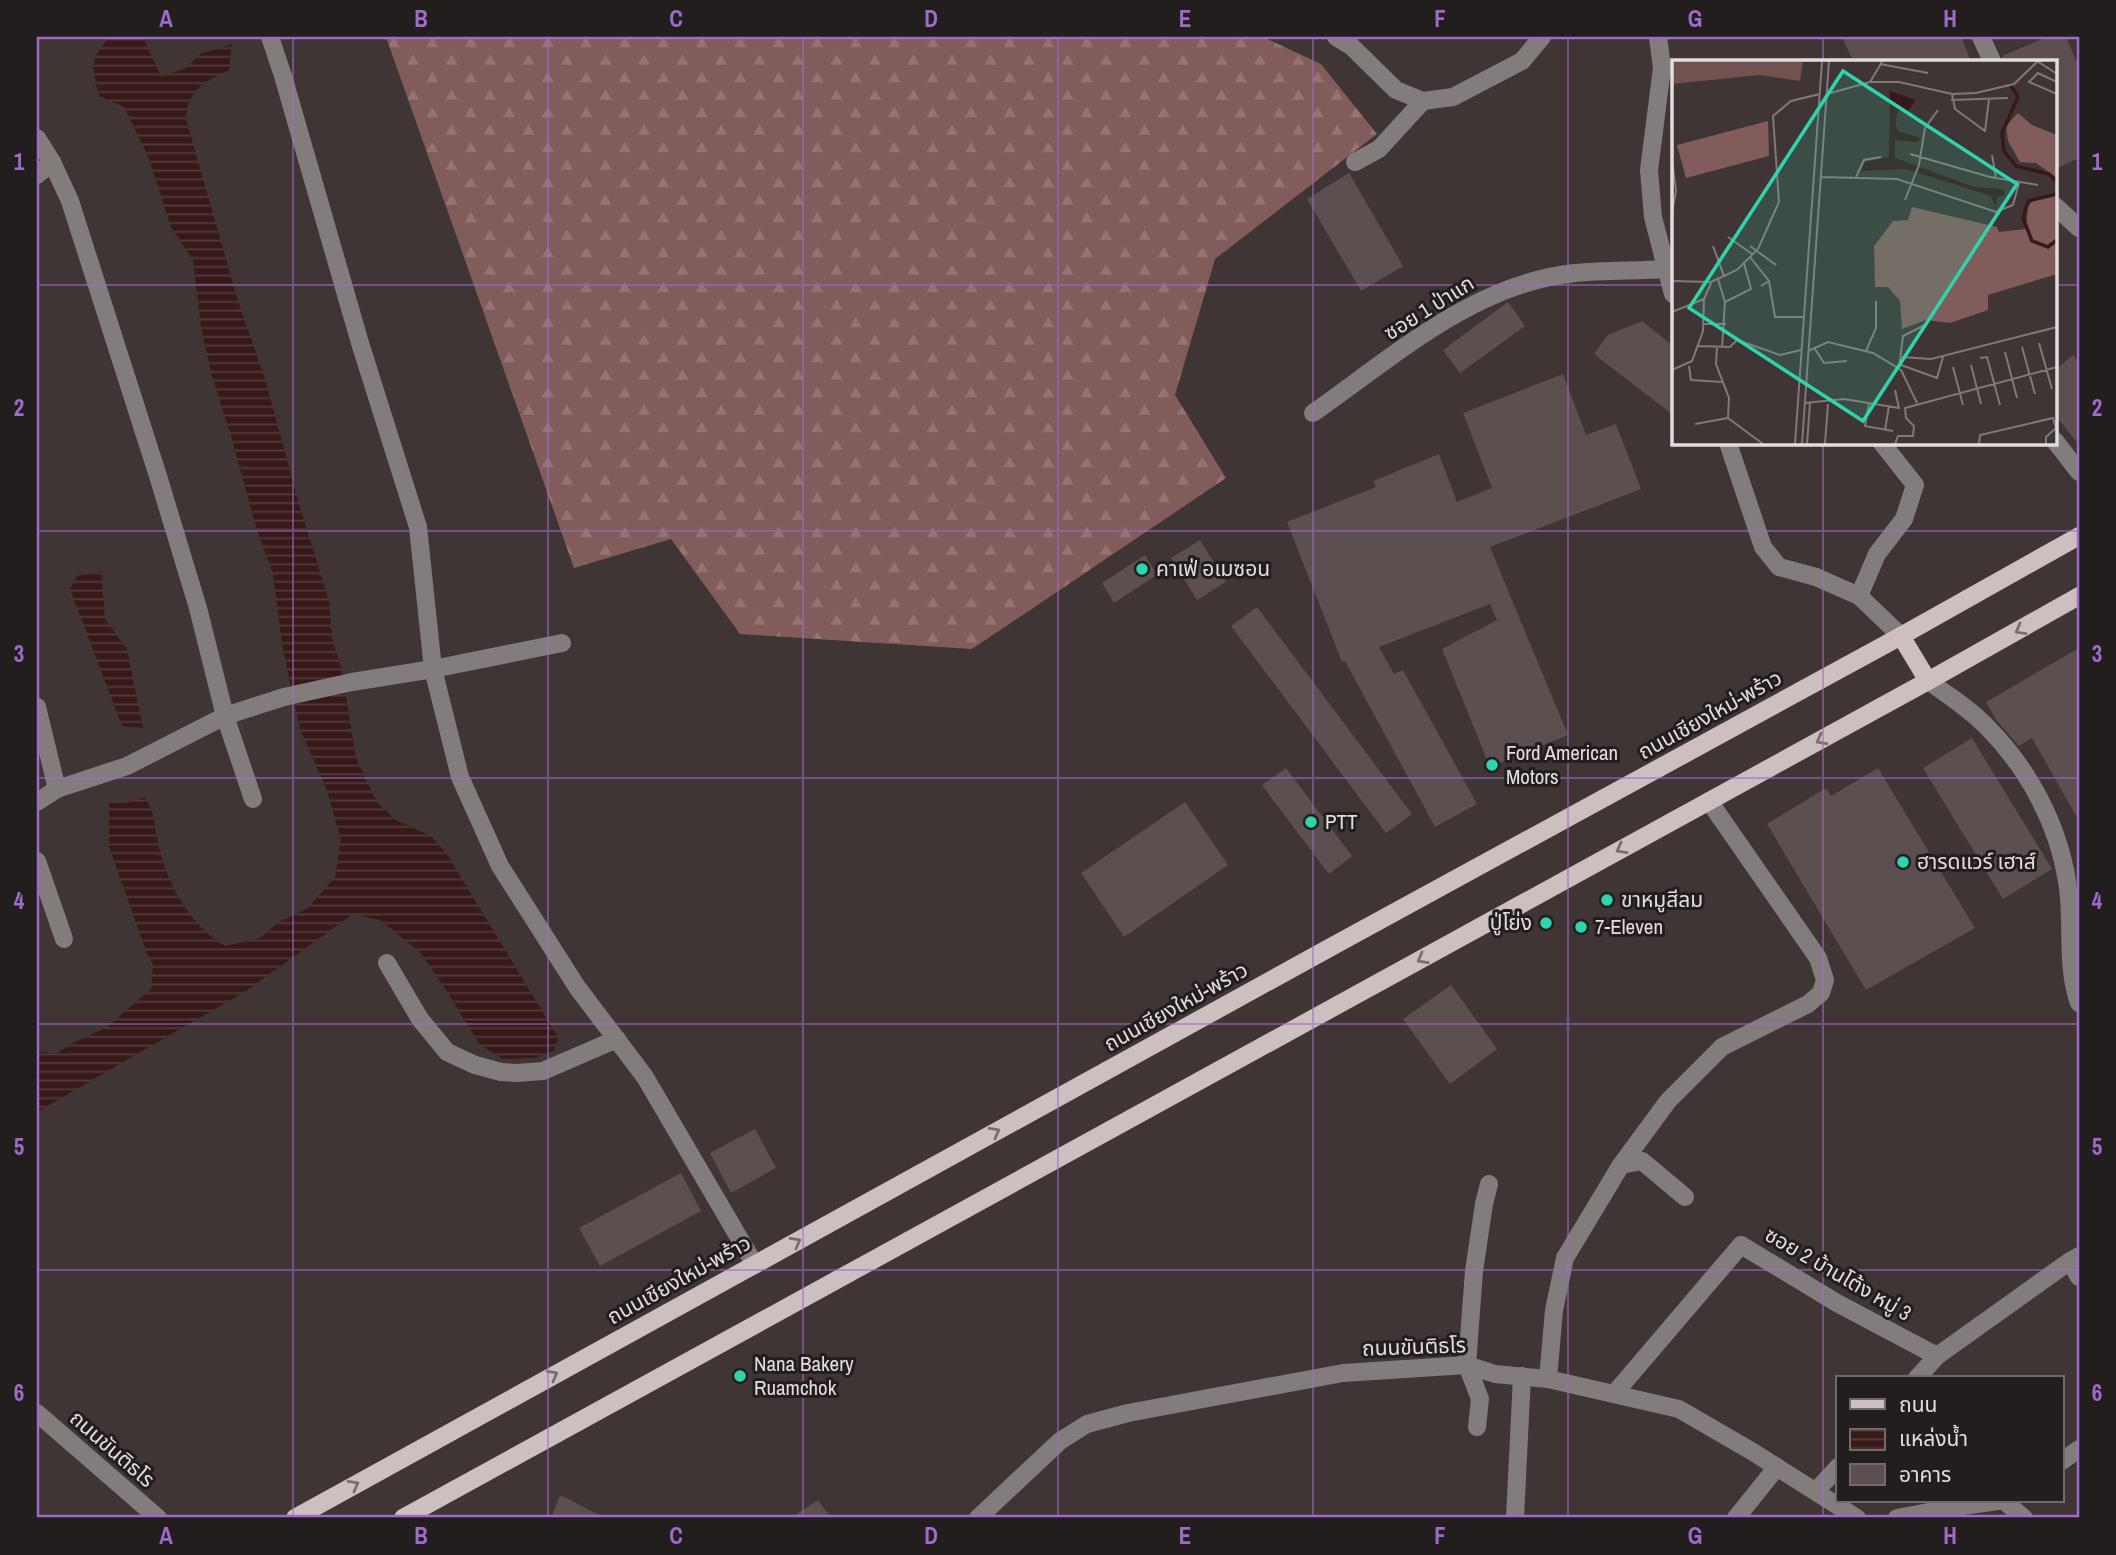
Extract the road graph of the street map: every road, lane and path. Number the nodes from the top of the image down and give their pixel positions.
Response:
1 (270, 37) edge
2 (1336, 37) edge
3 (1542, 37) edge
4 (1658, 37) edge
5 (1981, 37) edge
6 (1992, 60) edge
7 (1423, 101) junction
8 (1672, 124) edge
9 (1654, 130) junction
10 (37, 138) edge
11 (52, 162) junction
12 (1355, 162) dead end
13 (37, 175) edge
14 (2056, 207) edge
15 (2079, 228) edge
16 (1667, 270) junction
17 (1672, 290) edge
18 (1313, 413) dead end
19 (2056, 442) edge
20 (1728, 444) edge
21 (1883, 444) edge
22 (2079, 472) edge
23 (2079, 536) edge
24 (1859, 596) junction
25 (2079, 596) edge
26 (1901, 636) junction
27 (562, 643) dead end
28 (433, 669) junction
29 (1928, 681) junction
30 (37, 707) edge
31 (225, 716) junction
32 (57, 789) junction
33 (253, 799) dead end
34 (1709, 801) junction
35 (37, 803) edge
36 (37, 861) edge
37 (64, 939) dead end
38 (387, 963) dead end
39 (2079, 1003) edge
40 (617, 1040) junction
41 (1621, 1165) junction
42 (1489, 1184) dead end
43 (1685, 1197) dead end
44 (2074, 1258) edge
45 (755, 1265) junction
46 (2079, 1277) edge
47 (1937, 1356) junction
48 (1467, 1365) junction
49 (1522, 1376) junction
50 (1919, 1376) edge
51 (1548, 1379) junction
52 (1614, 1394) junction
53 (37, 1413) edge
54 (1477, 1427) dead end
55 (2079, 1449) edge
56 (2064, 1460) edge
57 (1777, 1467) junction
58 (1836, 1469) edge
59 (1816, 1492) junction
60 (1991, 1502) edge
61 (2005, 1502) edge
62 (158, 1518) edge
63 (295, 1518) edge
64 (403, 1518) edge
65 (978, 1518) edge
66 (1516, 1518) edge
67 (1736, 1518) edge
68 (1857, 1518) edge
69 (1898, 1518) edge
70 (2024, 1518) edge

1 - 28 street
2 - 7 street
3 - 7 street
4 - 9 street
5 - 6 street
7 - 12 street
8 - 9 street
9 - 16 street
10 - 11 street
11 - 13 street
11 - 31 street
14 - 15 street
16 - 17 street
16 - 18 street, ซอย 1 ป่าแก
19 - 22 street
20 - 24 street
21 - 24 street
23 - 26 main road, ถนนเชียงใหม่-พร้าว
24 - 26 street
25 -> 29 main road
26 - 29 main road
45 -> 26 main road, ถนนเชียงใหม่-พร้าว
27 - 28 street
28 - 31 street
28 - 40 street
29 -> 34 main road
29 - 39 street
30 - 32 street
31 - 32 street
31 - 33 street
32 - 35 street
34 - 41 street
34 -> 64 main road
36 - 37 street
38 - 40 street
40 - 45 street
41 - 43 street
41 - 51 street
42 - 48 street
44 - 46 street
44 - 47 street
63 -> 45 main road, ถนนเชียงใหม่-พร้าว
47 - 50 street
47 - 52 street, ซอย 2 บ้านโต้ง หมู่ 3
48 - 49 street, ถนนขันติธโร
48 - 54 street
48 - 65 street, ถนนขันติธโร
49 - 51 street, ถนนขันติธโร
49 - 66 street
51 - 52 street, ถนนขันติธโร
52 - 57 street, ถนนขันติธโร
53 - 62 street, ถนนขันติธโร
55 - 56 street
57 - 59 street, ถนนขันติธโร
57 - 67 street
58 - 59 street
59 - 68 street, ถนนขันติธโร
60 - 69 street
61 - 70 street

